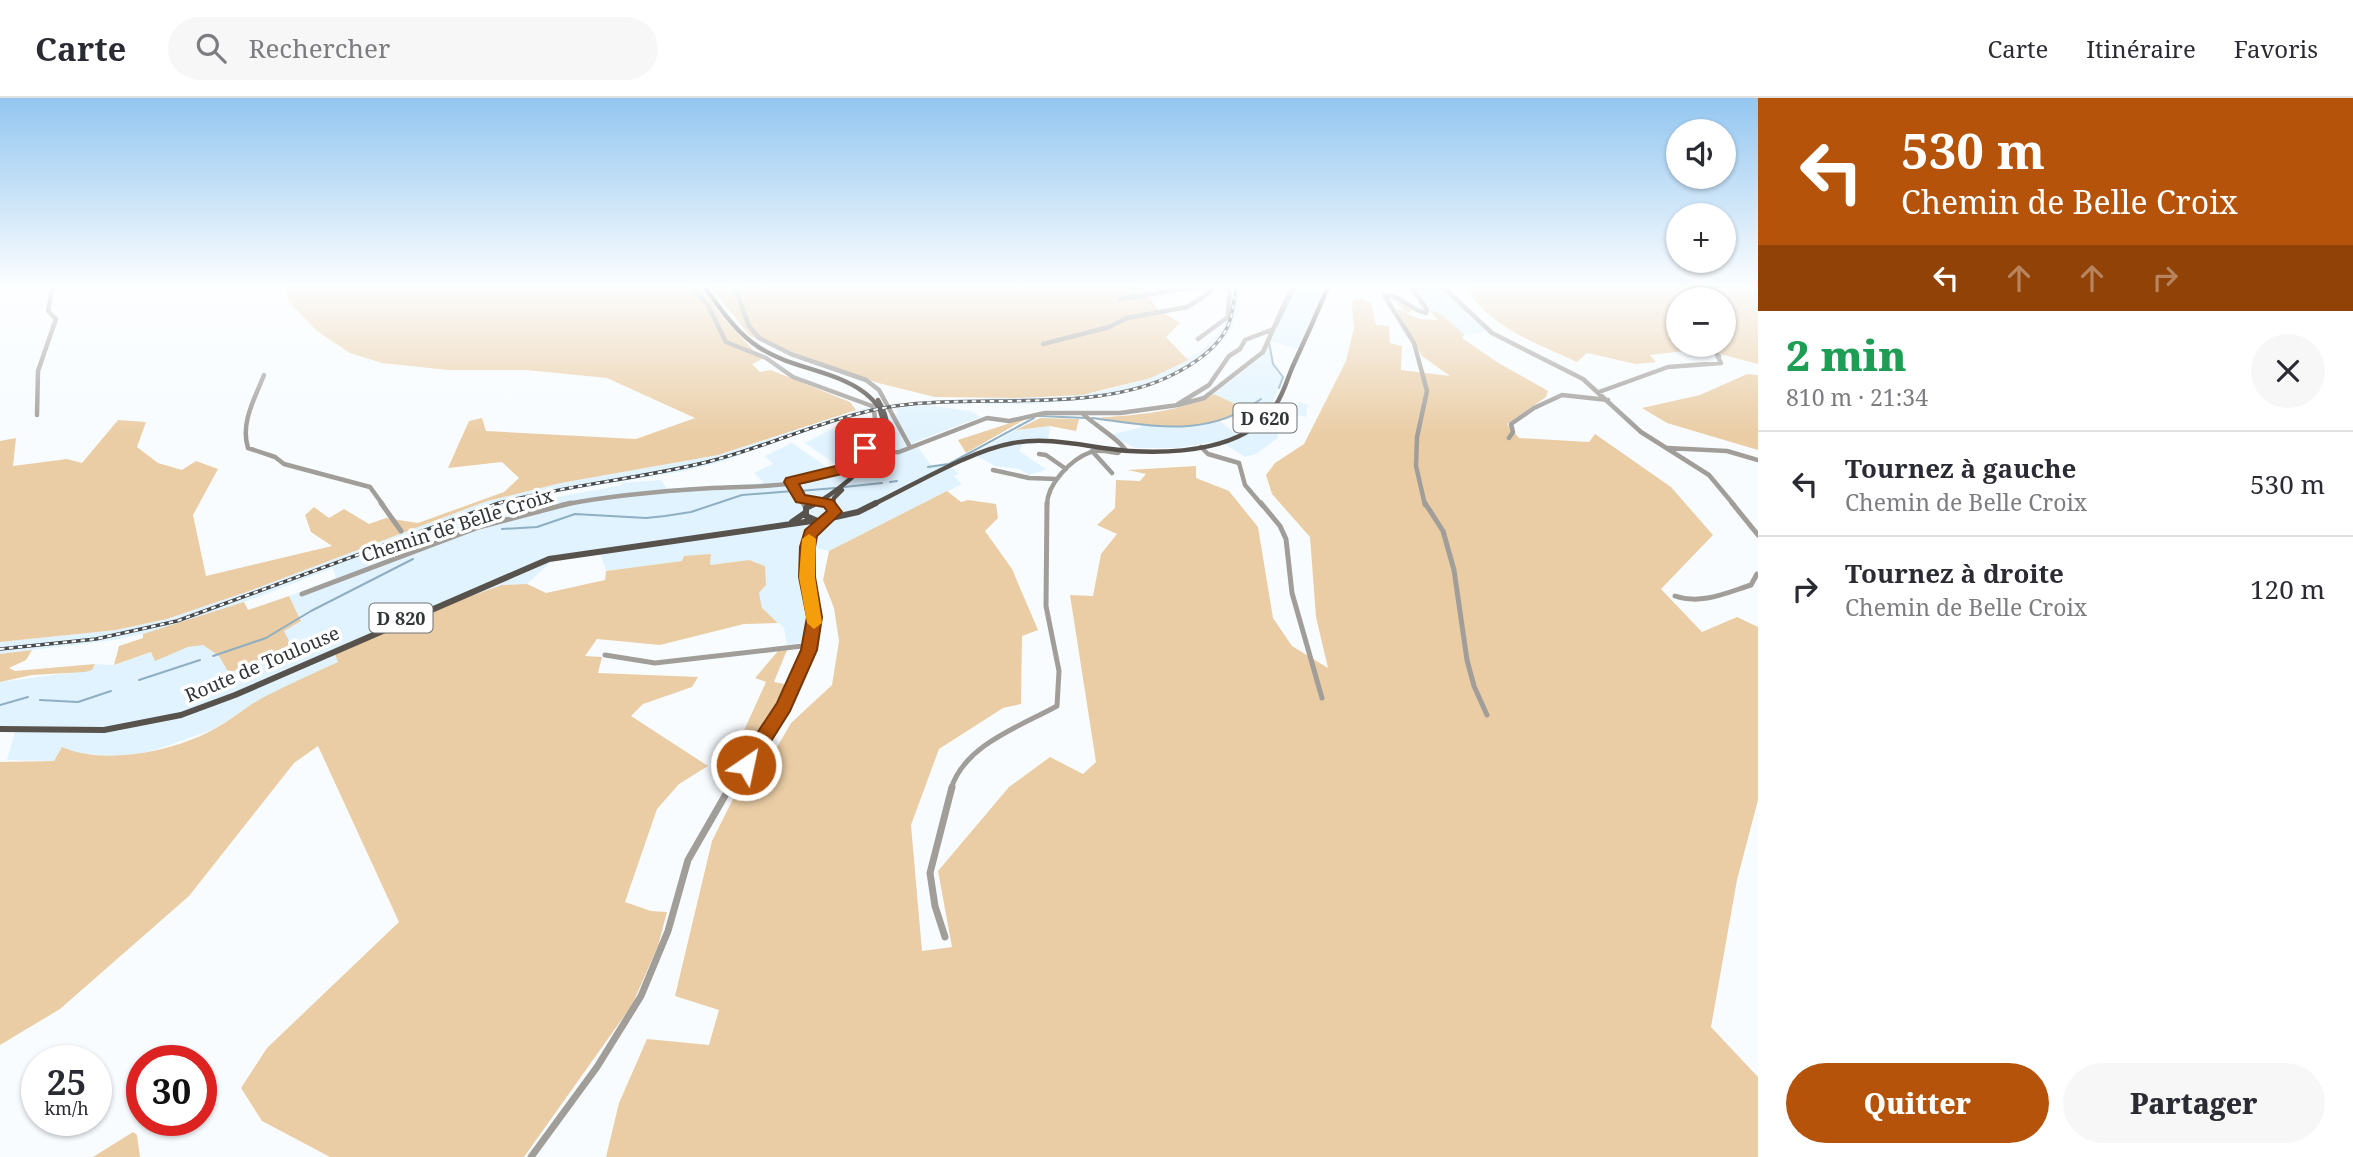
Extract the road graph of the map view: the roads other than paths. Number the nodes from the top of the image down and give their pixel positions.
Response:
1 (51, 334) edge
2 (720, 334) edge
3 (743, 334) edge
4 (757, 334) edge
5 (1080, 334) edge
6 (1204, 334) edge
7 (1260, 334) edge
8 (1269, 334) edge
9 (1307, 334) edge
10 (1409, 334) edge
11 (1495, 334) edge
12 (1198, 339) dead end
13 (1043, 344) dead end
14 (1718, 357) edge
15 (264, 375) dead end
16 (1599, 391) junction
17 (1608, 400) junction
18 (1178, 405) junction
19 (37, 415) dead end
20 (1084, 416) junction
21 (1510, 438) dead end
22 (910, 447) junction
23 (1201, 447) junction
24 (865, 448) junction
25 (1667, 448) junction
26 (876, 450) dead end
27 (1092, 451) junction
28 (1123, 451) junction
29 (885, 453) dead end
30 (1039, 454) dead end
31 (1758, 460) edge
32 (1066, 469) junction
33 (993, 470) dead end
34 (1112, 473) dead end
35 (1057, 479) junction
36 (791, 482) junction
37 (836, 493) junction
38 (801, 499) junction
39 (816, 502) junction
40 (833, 507) junction
41 (868, 507) junction
42 (805, 510) junction
43 (829, 519) junction
44 (815, 524) junction
45 (401, 531) dead end
46 (1758, 535) edge
47 (407, 540) dead end
48 (414, 551) junction
49 (1758, 573) edge
50 (302, 594) dead end
51 (1675, 596) dead end
52 (811, 645) junction
53 (605, 655) dead end
54 (1322, 698) dead end
55 (1487, 715) dead end
56 (0, 727) edge
57 (944, 937) dead end
58 (531, 1157) edge

1 - 19 street
2 - 24 street
3 - 37 main road
4 - 22 street
5 - 13 street
6 - 12 street
7 - 18 street
8 - 18 street
9 - 23 main road, D 620
10 - 55 street
11 - 16 street
14 - 16 street
15 - 45 street
16 - 17 street
17 - 21 street
17 - 25 street
18 - 20 street
20 - 22 street
20 - 28 street
22 - 29 street
23 - 28 main road, D 620
23 - 54 street
24 - 26 street
24 - 36 street, Chemin de Belle Croix
25 - 31 street
25 - 46 street
27 - 28 street
27 - 32 street
27 - 34 street
28 - 41 main road, D 620
30 - 32 street
32 - 35 street
33 - 35 street
35 - 57 street
36 - 38 street
36 - 48 street, Chemin de Belle Croix
37 - 39 main road, Route de Toulouse
37 - 40 main road
38 - 39 street
38 - 42 street
39 - 40 main road
39 - 42 main road, Route de Toulouse
40 - 41 main road, D 620
40 - 43 main road
41 - 43 main road, D 620
42 - 44 main road
42 - 56 main road, Route de Toulouse / D 820
43 - 44 main road, Route de Toulouse
44 - 52 street
44 - 56 main road, Route de Toulouse / D 820
47 - 48 street
48 - 50 street, Chemin de Belle Croix
49 - 51 street
52 - 53 street
52 - 58 street

